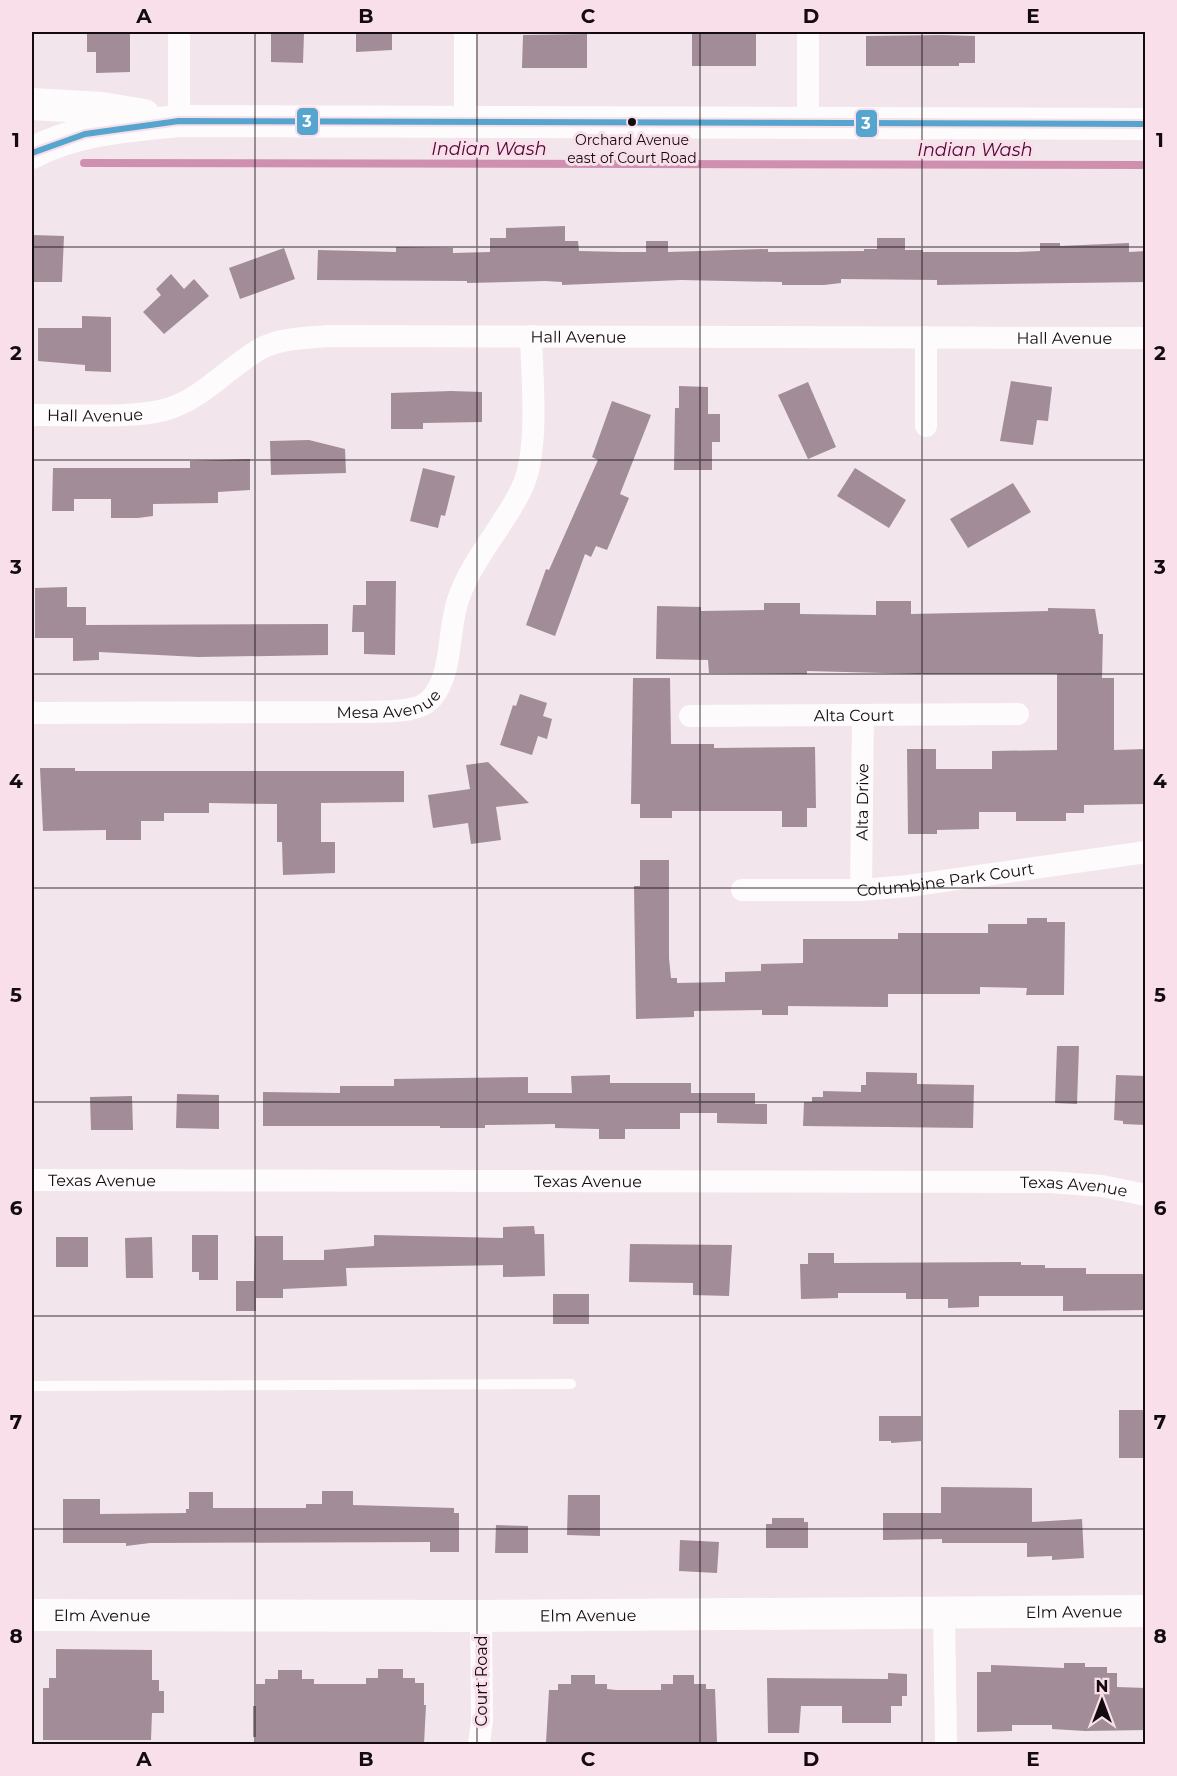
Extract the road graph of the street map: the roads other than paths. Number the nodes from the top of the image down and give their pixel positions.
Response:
1 (179, 32) edge
2 (465, 32) edge
3 (808, 32) edge
4 (32, 104) edge
5 (106, 109) junction
6 (32, 119) edge
7 (179, 121) junction
8 (465, 122) junction
9 (808, 123) junction
10 (1146, 124) edge
11 (32, 153) edge
12 (531, 336) junction
13 (927, 337) junction
14 (1146, 338) edge
15 (32, 415) edge
16 (927, 426) dead end
17 (32, 713) edge
18 (863, 714) junction
19 (1018, 714) dead end
20 (690, 716) dead end
21 (1146, 852) edge
22 (742, 890) dead end
23 (861, 890) junction
24 (32, 1180) edge
25 (1146, 1195) edge
26 (571, 1384) dead end
27 (32, 1386) edge
28 (1146, 1611) edge
29 (944, 1612) junction
30 (32, 1615) edge
31 (481, 1616) junction
32 (479, 1744) edge
33 (946, 1744) edge

1 - 7 street
2 - 8 street
3 - 9 street
4 - 5 main road
5 - 6 main road
5 - 7 main road
7 - 8 main road
7 - 11 main road
8 - 9 main road
9 - 10 main road
12 - 13 street, Hall Avenue
12 - 15 street, Hall Avenue
12 - 17 street, Mesa Avenue
13 - 14 street, Hall Avenue
13 - 16 street
18 - 19 street, Alta Court
18 - 20 street, Alta Court
18 - 23 street, Alta Drive
21 - 23 street, Columbine Park Court
22 - 23 street, Columbine Park Court
24 - 25 street, Texas Avenue
26 - 27 lane
28 - 29 main road, Elm Avenue
29 - 31 main road, Elm Avenue
29 - 33 street
30 - 31 main road, Elm Avenue
31 - 32 street, Court Road

